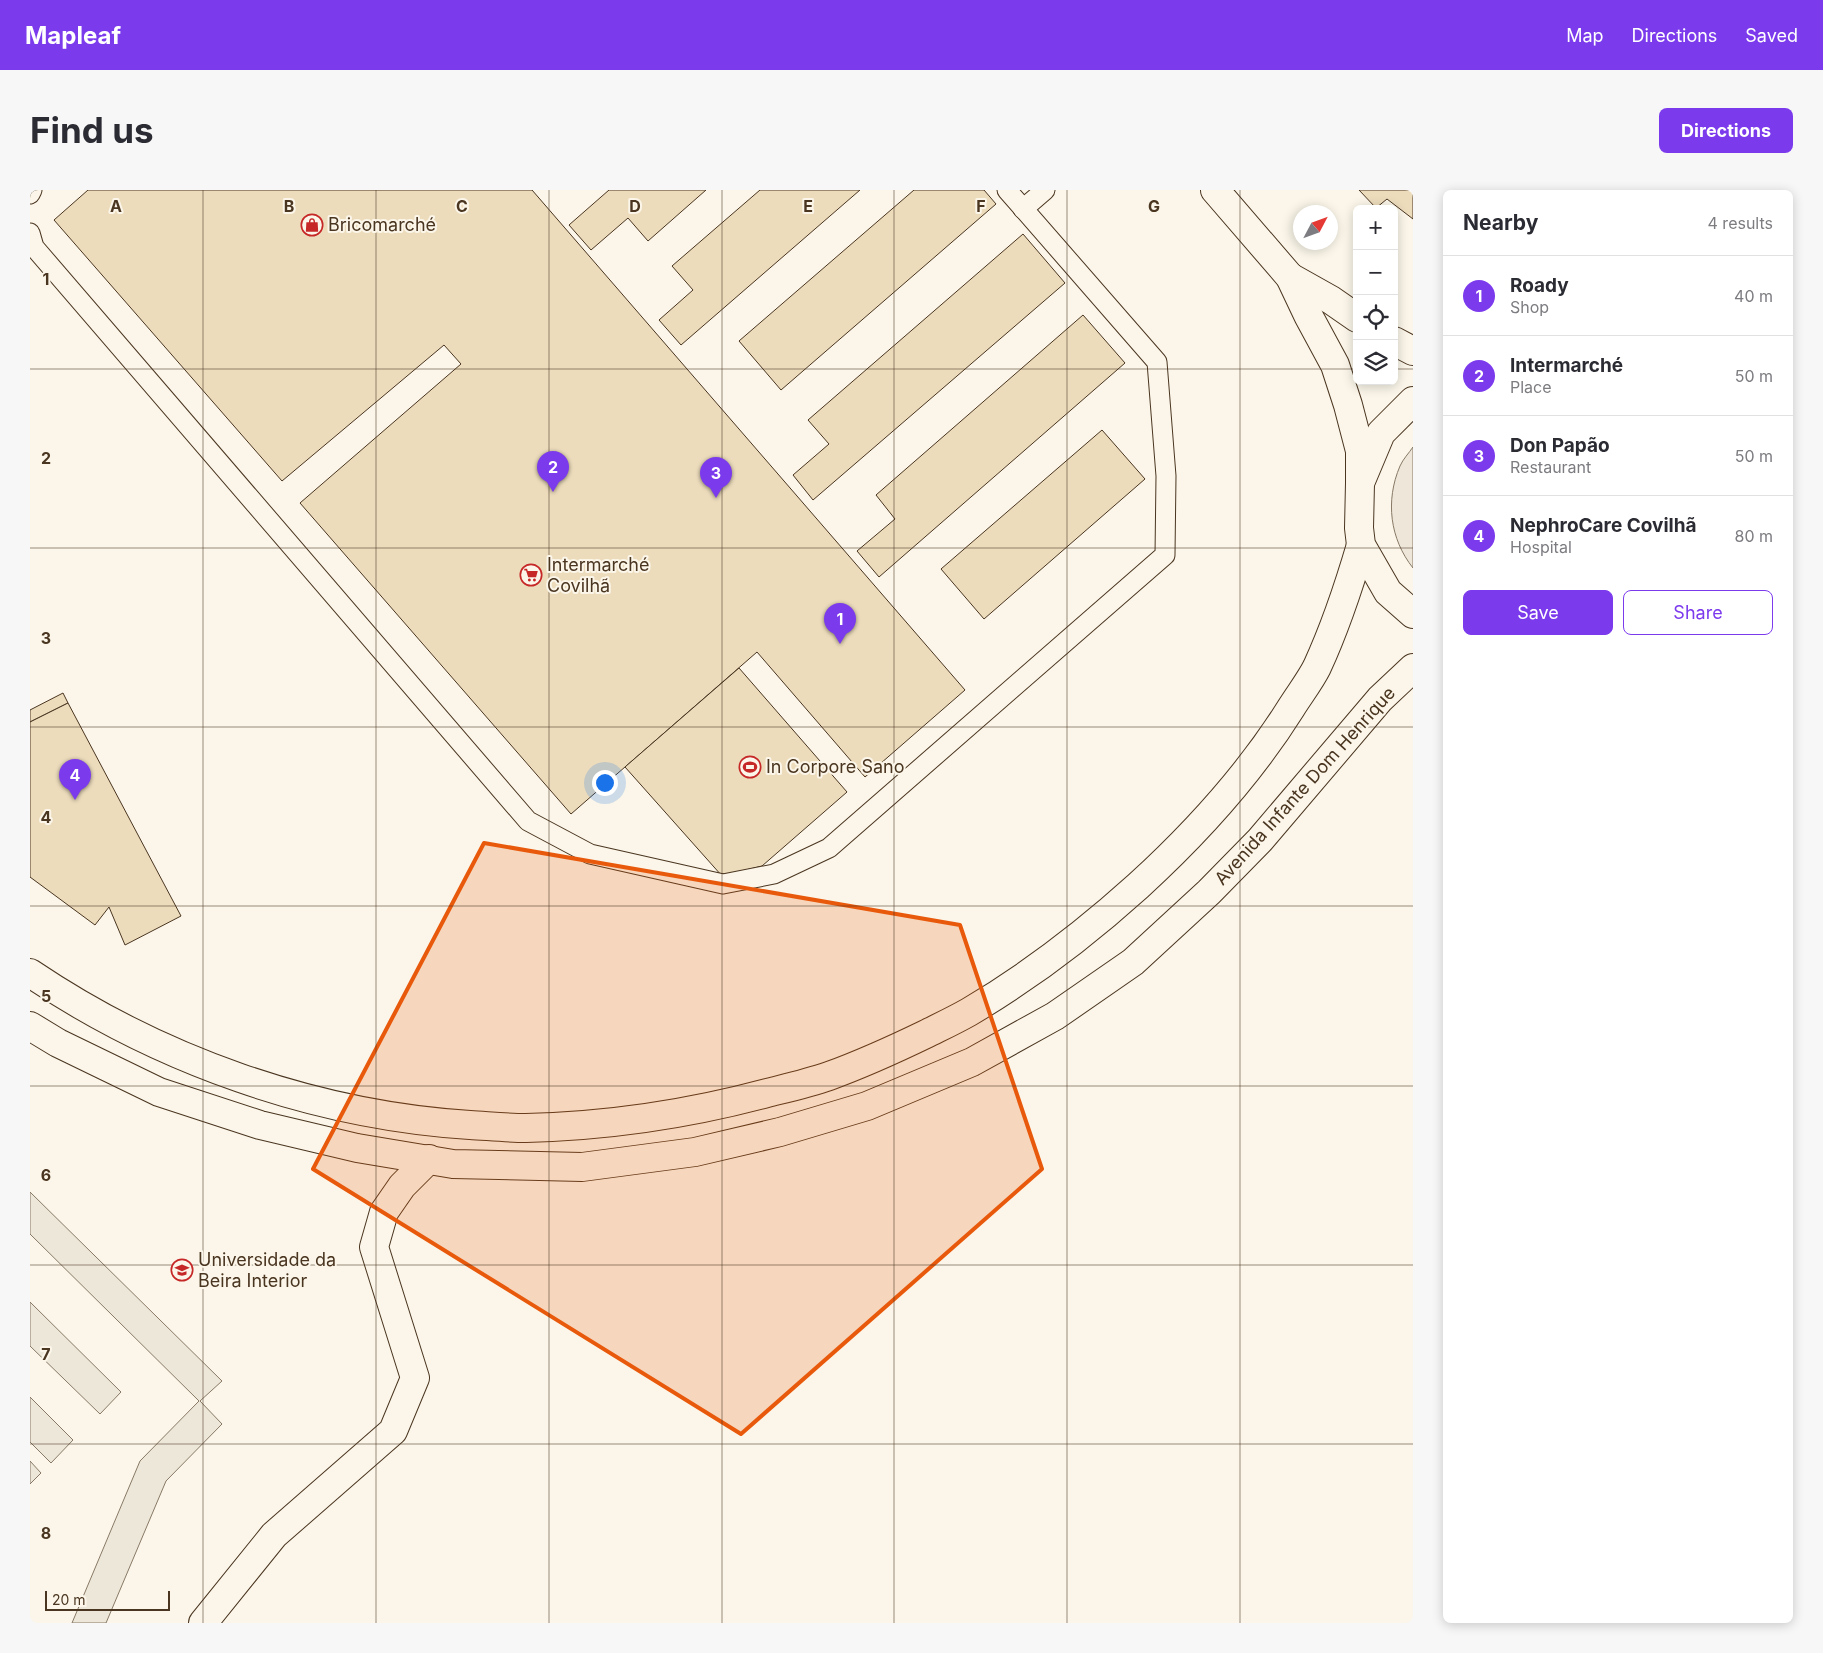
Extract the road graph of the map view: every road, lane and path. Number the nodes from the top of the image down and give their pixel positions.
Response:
1 (32, 190) edge
2 (1007, 190) edge
3 (1045, 190) edge
4 (1216, 190) edge
5 (30, 194) edge
6 (1023, 209) junction
7 (30, 233) edge
8 (1290, 277) junction
9 (1353, 315) edge
10 (1398, 343) edge
11 (1413, 352) edge
12 (1413, 402) edge
13 (1360, 482) junction
14 (1361, 545) junction
15 (1413, 614) edge
16 (1413, 668) edge
17 (30, 973) edge
18 (30, 1026) edge
19 (429, 1159) junction
20 (203, 1623) edge

1 - 5 lane
2 - 6 lane
3 - 6 lane
4 - 8 street
6 - 7 lane
8 - 9 street
8 - 13 street
10 - 11 street
12 - 13 street
13 - 14 street
14 - 15 street
14 - 17 street
16 - 19 street, Avenida Infante Dom Henrique
18 - 19 street, Avenida Infante Dom Henrique
19 - 20 street

